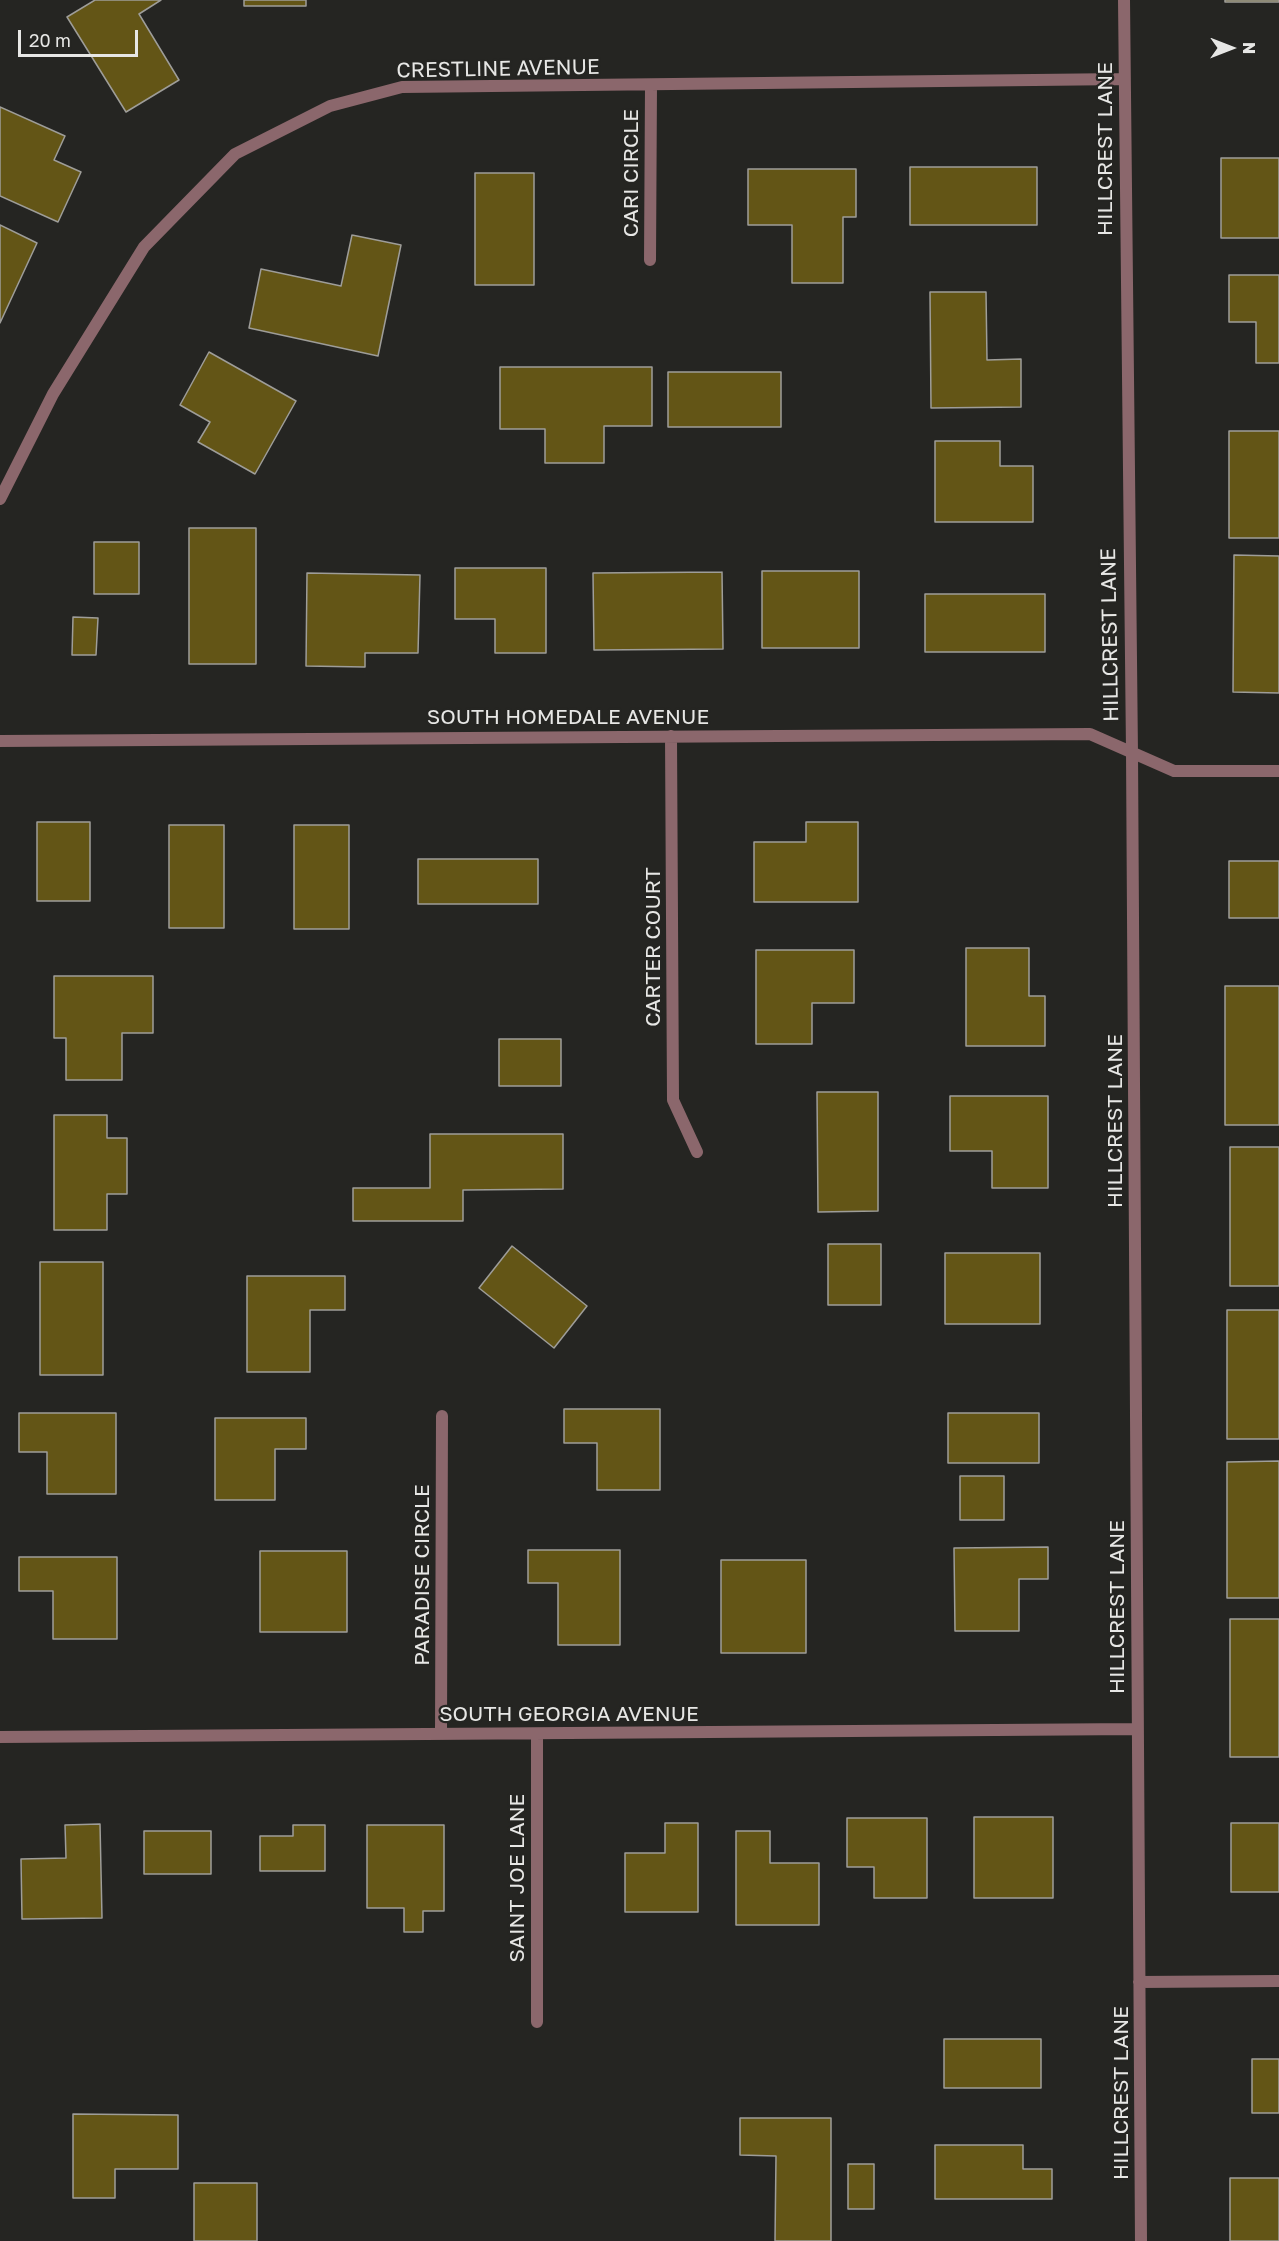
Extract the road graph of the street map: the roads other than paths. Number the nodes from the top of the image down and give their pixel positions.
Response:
1 (1124, 0) edge
2 (1124, 79) junction
3 (651, 86) junction
4 (650, 260) dead end
5 (0, 499) edge
6 (672, 736) junction
7 (0, 741) edge
8 (1132, 752) junction
9 (1279, 771) edge
10 (697, 1152) dead end
11 (442, 1416) dead end
12 (1137, 1730) junction
13 (441, 1734) junction
14 (537, 1734) junction
15 (0, 1737) edge
16 (1279, 1981) edge
17 (1139, 1982) junction
18 (537, 2022) dead end
19 (1141, 2241) edge

1 - 2 street, HILLCREST LANE
2 - 3 street, CRESTLINE AVENUE
2 - 8 street, HILLCREST LANE
3 - 4 street, CARI CIRCLE
3 - 5 street, CRESTLINE AVENUE
6 - 7 street, SOUTH HOMEDALE AVENUE
6 - 8 street, SOUTH HOMEDALE AVENUE
6 - 10 street, CARTER COURT
8 - 9 street, SOUTH HOMEDALE AVENUE
8 - 12 street, HILLCREST LANE
11 - 13 street, PARADISE CIRCLE
12 - 14 street, SOUTH GEORGIA AVENUE
12 - 17 street, HILLCREST LANE
13 - 14 street, SOUTH GEORGIA AVENUE
13 - 15 street, SOUTH GEORGIA AVENUE
14 - 18 street, SAINT JOE LANE
16 - 17 street
17 - 19 street, HILLCREST LANE

